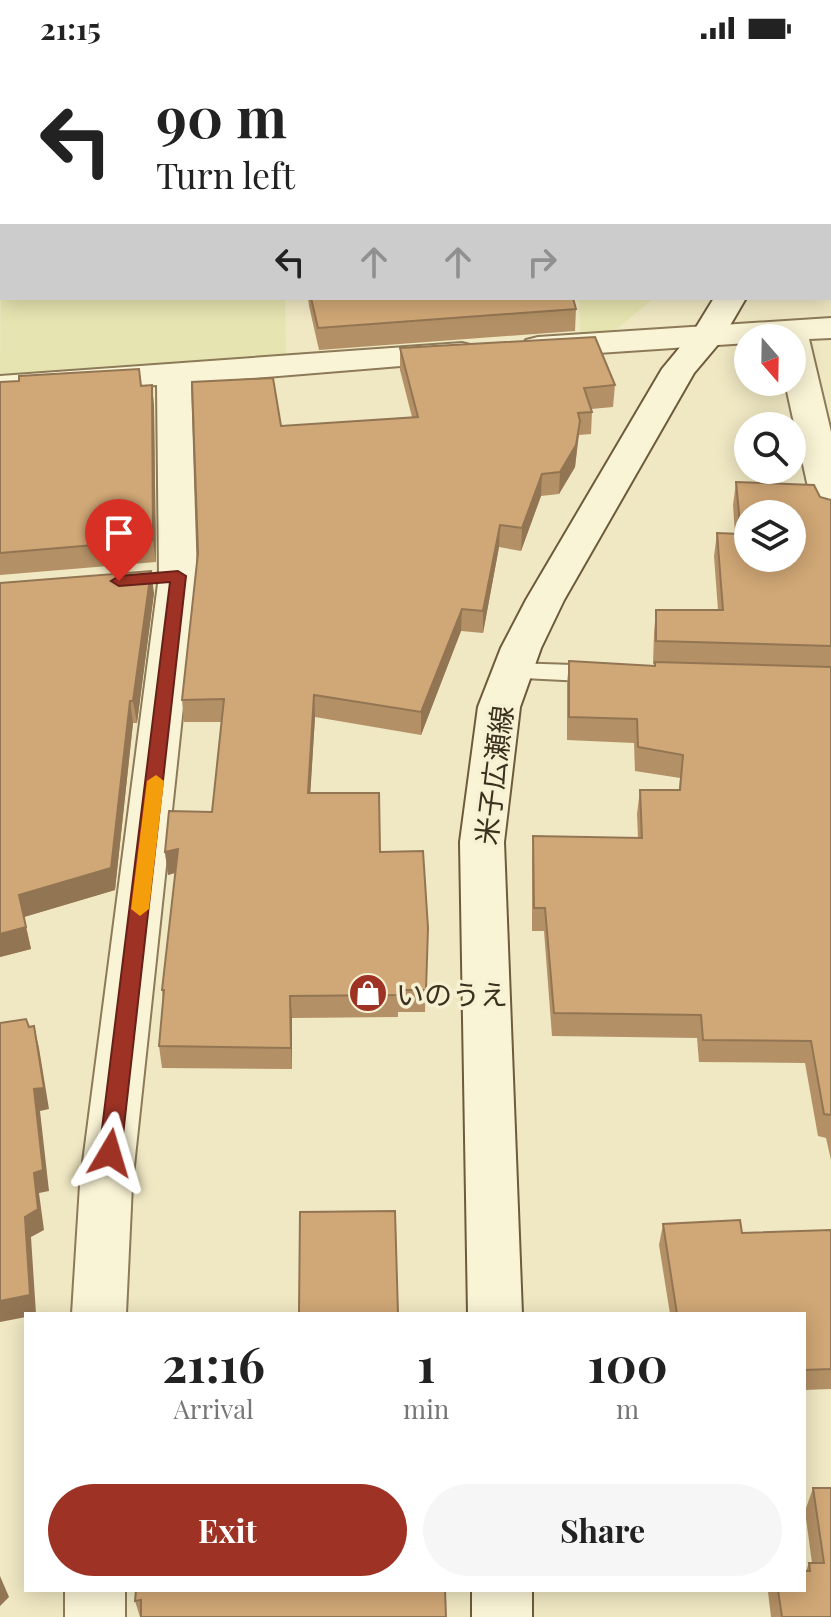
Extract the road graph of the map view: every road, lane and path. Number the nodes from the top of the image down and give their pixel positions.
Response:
1 (729, 300) edge
2 (831, 328) edge
3 (806, 330) edge
4 (734, 333) edge
5 (709, 334) junction
6 (174, 375) junction
7 (0, 386) edge
8 (805, 396) edge
9 (831, 510) edge
10 (512, 671) junction
11 (624, 674) edge
12 (99, 1312) edge
13 (495, 1312) edge
14 (95, 1592) edge
15 (502, 1592) edge
16 (95, 1617) edge
17 (502, 1617) edge

1 - 5 street, 米子広瀬線
2 - 3 street
4 - 5 street
5 - 6 street
5 - 10 street, 米子広瀬線
6 - 7 street
6 - 12 street
8 - 9 street
10 - 11 lane
10 - 13 street, 米子広瀬線
14 - 16 street
15 - 17 street

